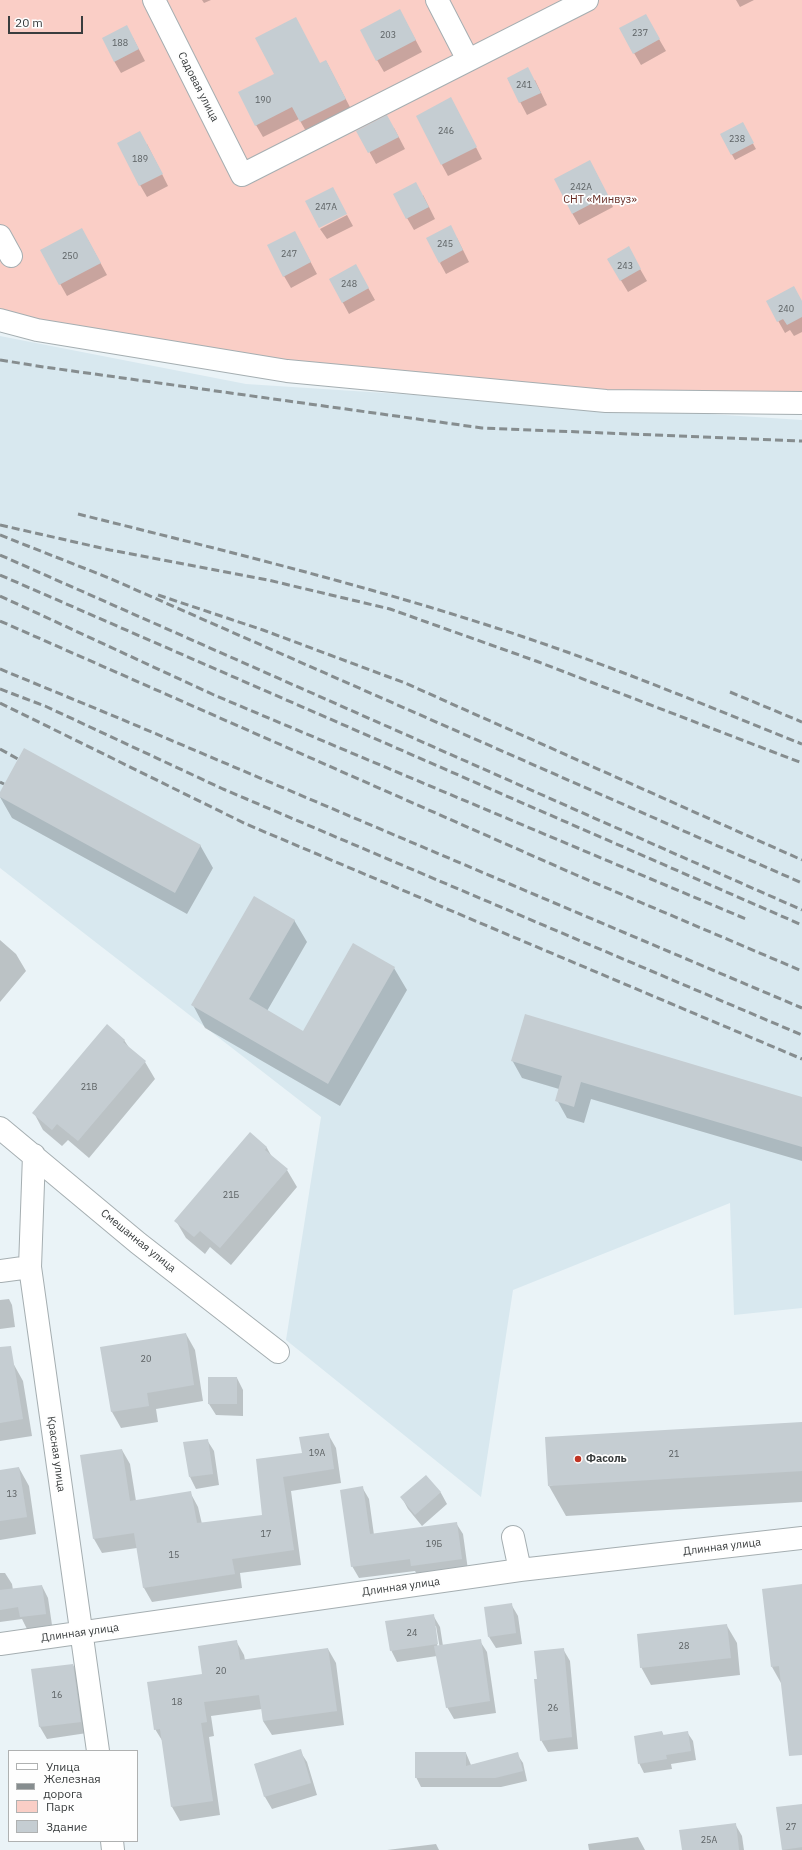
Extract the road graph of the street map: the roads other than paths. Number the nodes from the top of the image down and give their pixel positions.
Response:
1 (154, 0) edge
2 (437, 0) edge
3 (587, 0) edge
4 (468, 60) junction
5 (0, 236) edge
6 (11, 256) dead end
7 (0, 320) edge
8 (802, 403) edge
9 (0, 1128) edge
10 (34, 1155) junction
11 (30, 1267) junction
12 (0, 1271) edge
13 (278, 1352) dead end
14 (513, 1537) dead end
15 (802, 1538) edge
16 (520, 1570) junction
17 (81, 1633) junction
18 (0, 1644) edge
19 (98, 1750) edge

1 - 4 street, Садовая улица
2 - 4 street
3 - 4 street
5 - 6 street
7 - 8 street
9 - 10 street, Смешанная улица
10 - 11 street, Красная улица
10 - 13 street, Смешанная улица
11 - 12 street
11 - 17 street, Красная улица
14 - 16 street
15 - 16 street, Длинная улица
16 - 17 street, Длинная улица
17 - 18 street, Длинная улица
17 - 19 street, Красная улица

